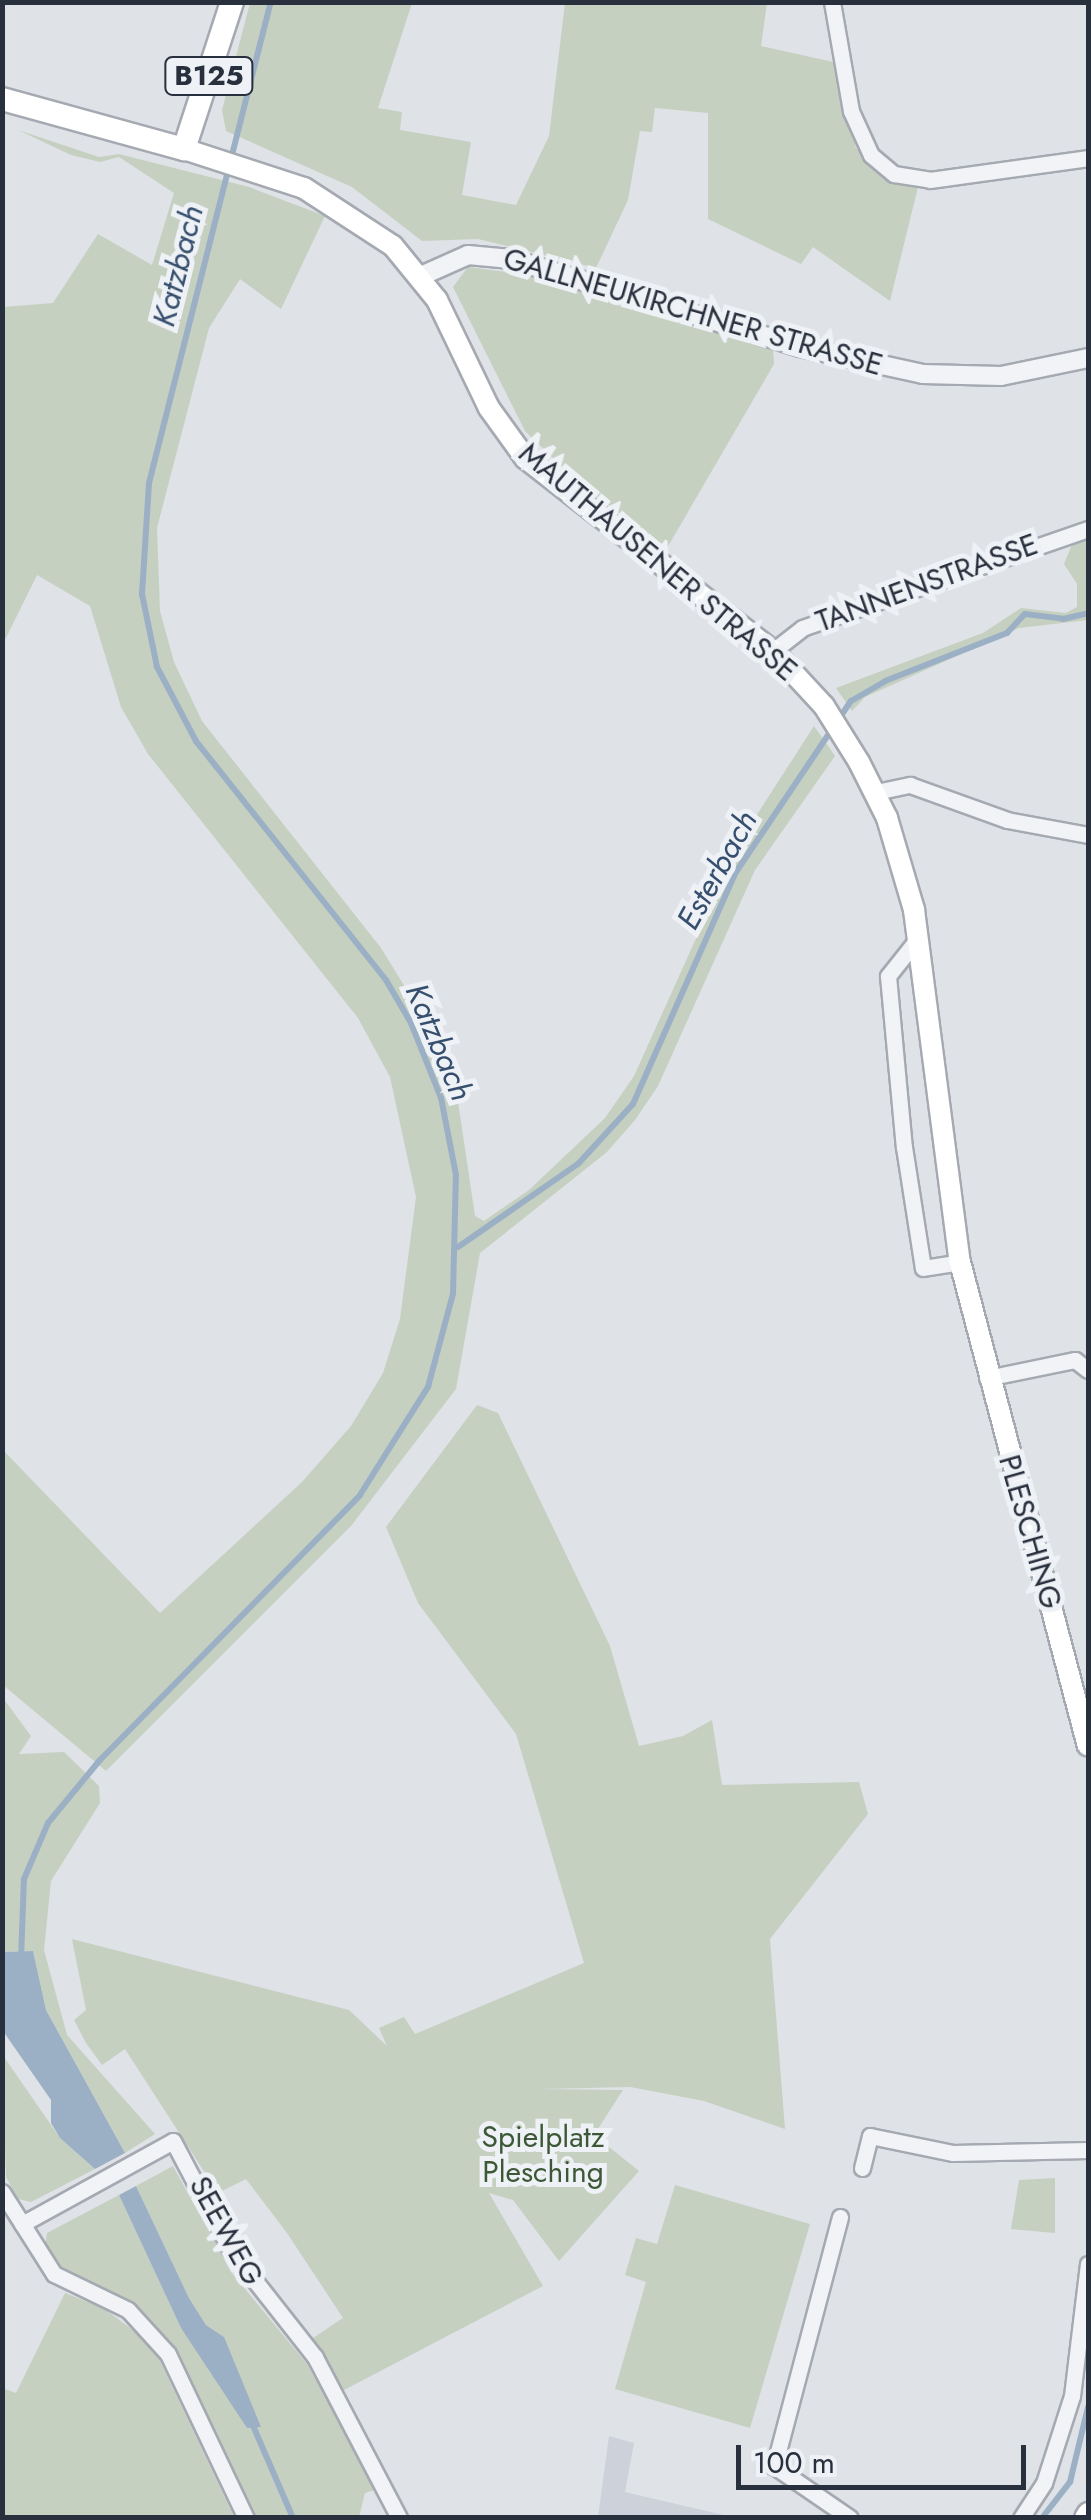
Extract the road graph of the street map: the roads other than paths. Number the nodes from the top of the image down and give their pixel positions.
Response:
1 (232, 2) edge
2 (832, 2) edge
3 (2, 99) edge
4 (184, 148) junction
5 (1088, 158) edge
6 (421, 276) junction
7 (1088, 358) edge
8 (1088, 528) edge
9 (774, 651) junction
10 (876, 792) junction
11 (1088, 836) edge
12 (918, 937) junction
13 (960, 1262) junction
14 (976, 1331) joint
15 (1088, 1370) edge
16 (987, 1378) junction
17 (1088, 1745) edge
18 (1088, 2150) edge
19 (862, 2168) dead end
20 (2, 2192) edge
21 (840, 2218) dead end
22 (22, 2224) junction
23 (1088, 2264) edge
24 (246, 2518) edge
25 (399, 2518) edge
26 (850, 2518) edge
27 (1021, 2518) edge

1 - 4 main road, B125
2 - 5 street
3 - 4 main road, B125
4 - 6 main road, MAUTHAUSENER STRASSE
6 - 7 street, GALLNEUKIRCHNER STRASSE
6 - 9 main road, MAUTHAUSENER STRASSE
8 - 9 street, TANNENSTRASSE
9 - 10 main road, MAUTHAUSENER STRASSE
10 - 11 street
10 - 12 main road, MAUTHAUSENER STRASSE
12 - 13 main road, MAUTHAUSENER STRASSE
12 - 13 street
13 - 14 main road, MAUTHAUSENER STRASSE
14 - 16 main road, PLESCHING
15 - 16 street
16 - 17 main road, PLESCHING
18 - 19 street
20 - 22 street
21 - 26 street
22 - 24 street
22 - 25 street, SEEWEG
23 - 27 street

